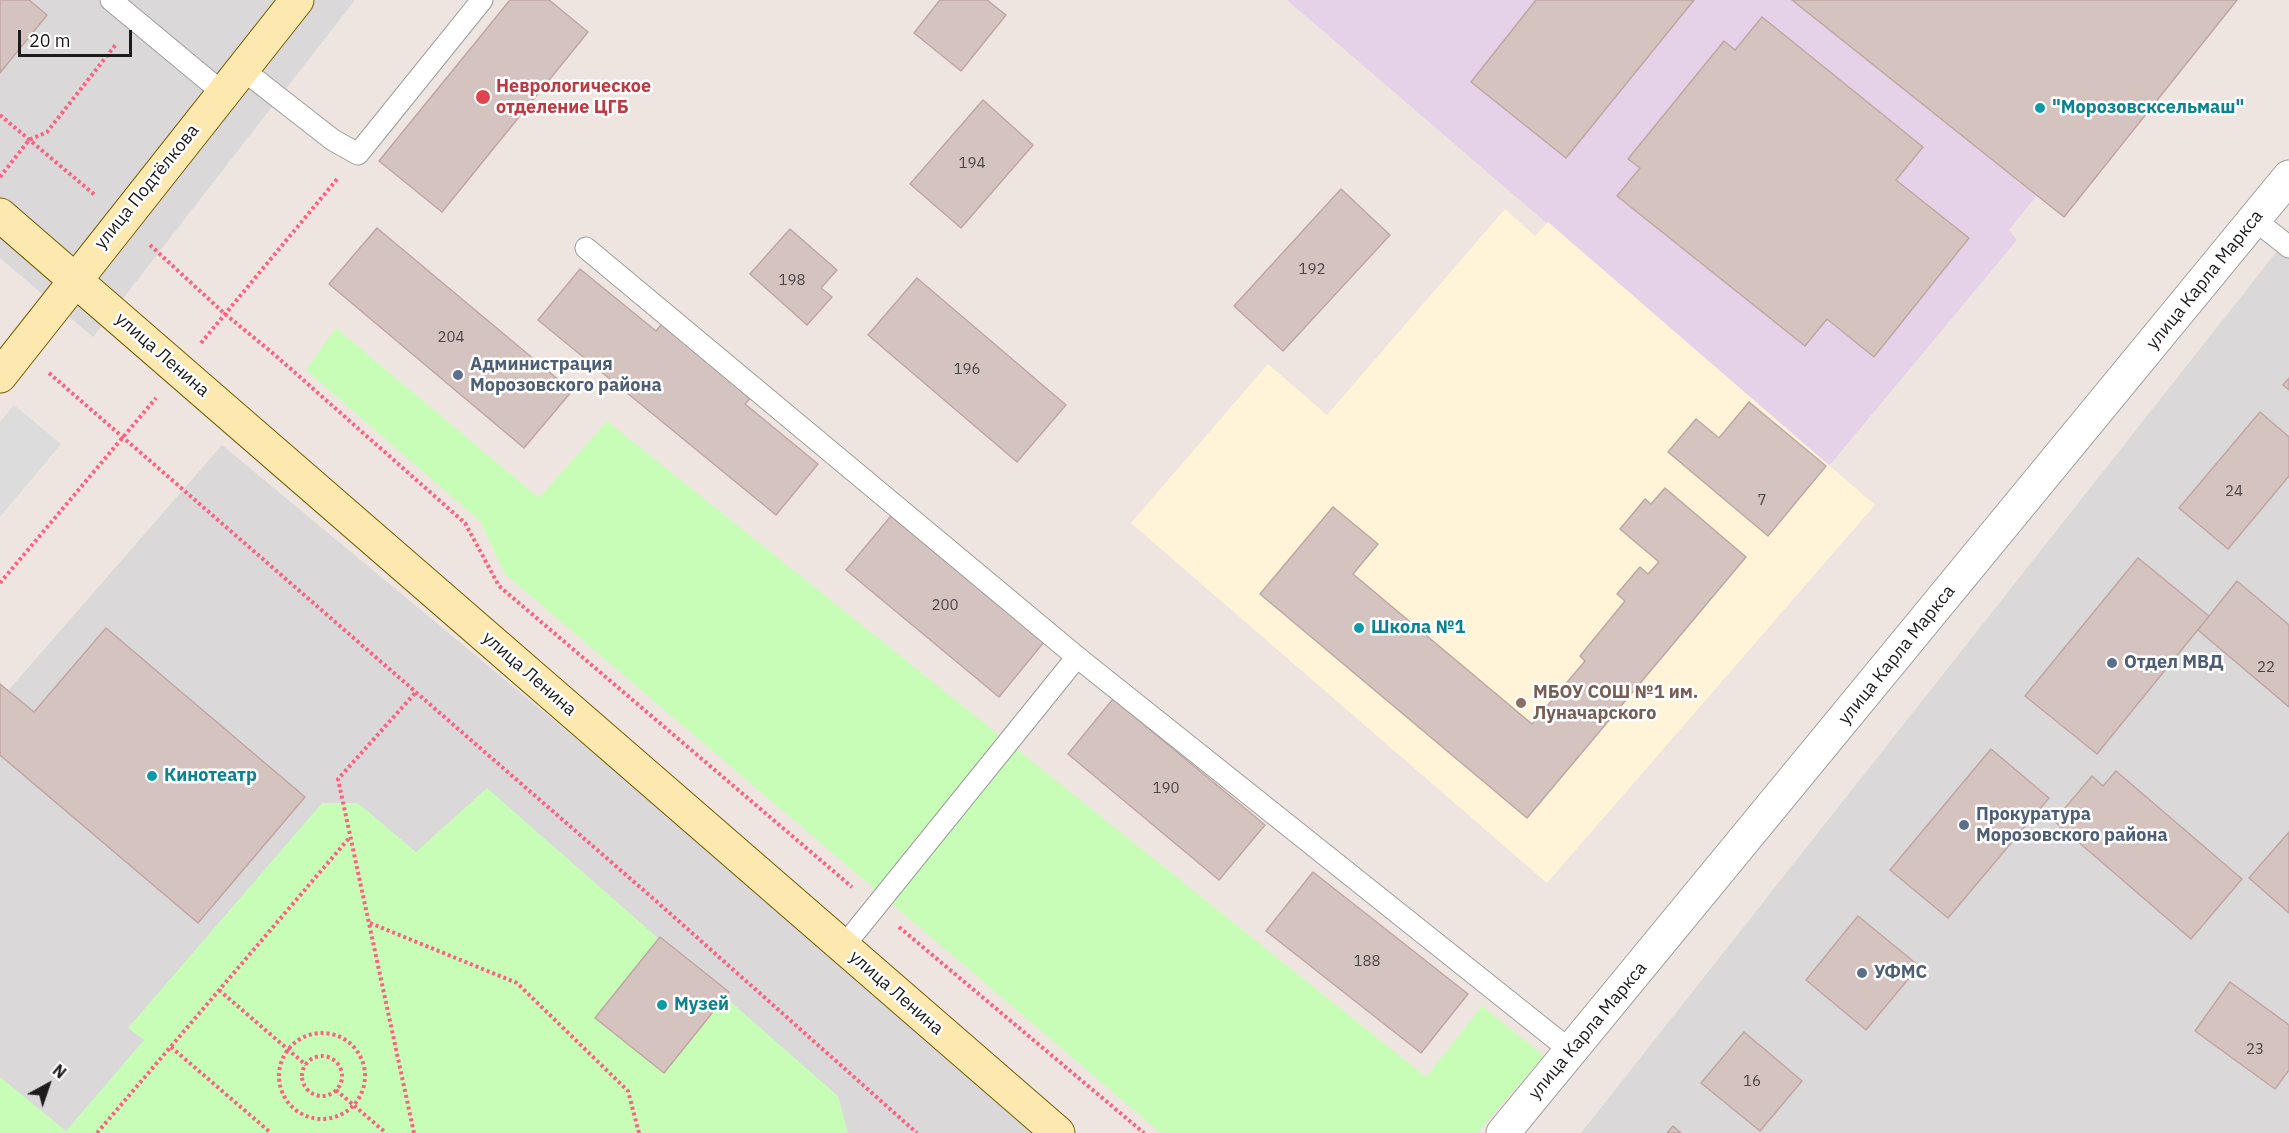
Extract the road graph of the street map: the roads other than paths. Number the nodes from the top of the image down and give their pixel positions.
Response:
1 (111, 0) edge
2 (297, 0) edge
3 (482, 0) edge
4 (232, 81) junction
5 (2289, 177) edge
6 (0, 215) edge
7 (2255, 220) junction
8 (2289, 247) edge
9 (586, 248) dead end
10 (75, 279) junction
11 (0, 376) edge
12 (1077, 657) junction
13 (843, 947) junction
14 (1571, 1051) junction
15 (1058, 1133) edge
16 (1503, 1133) edge

1 - 4 lane
2 - 4 street, улица Подтёлкова
3 - 4 lane
4 - 10 street, улица Подтёлкова
5 - 7 street, улица Карла Маркса
6 - 10 street, улица Ленина
7 - 8 lane
7 - 14 street, улица Карла Маркса
9 - 12 lane
10 - 11 street, улица Подтёлкова
10 - 13 street, улица Ленина
12 - 13 lane
12 - 14 lane
13 - 15 street, улица Ленина
14 - 16 street, улица Карла Маркса

